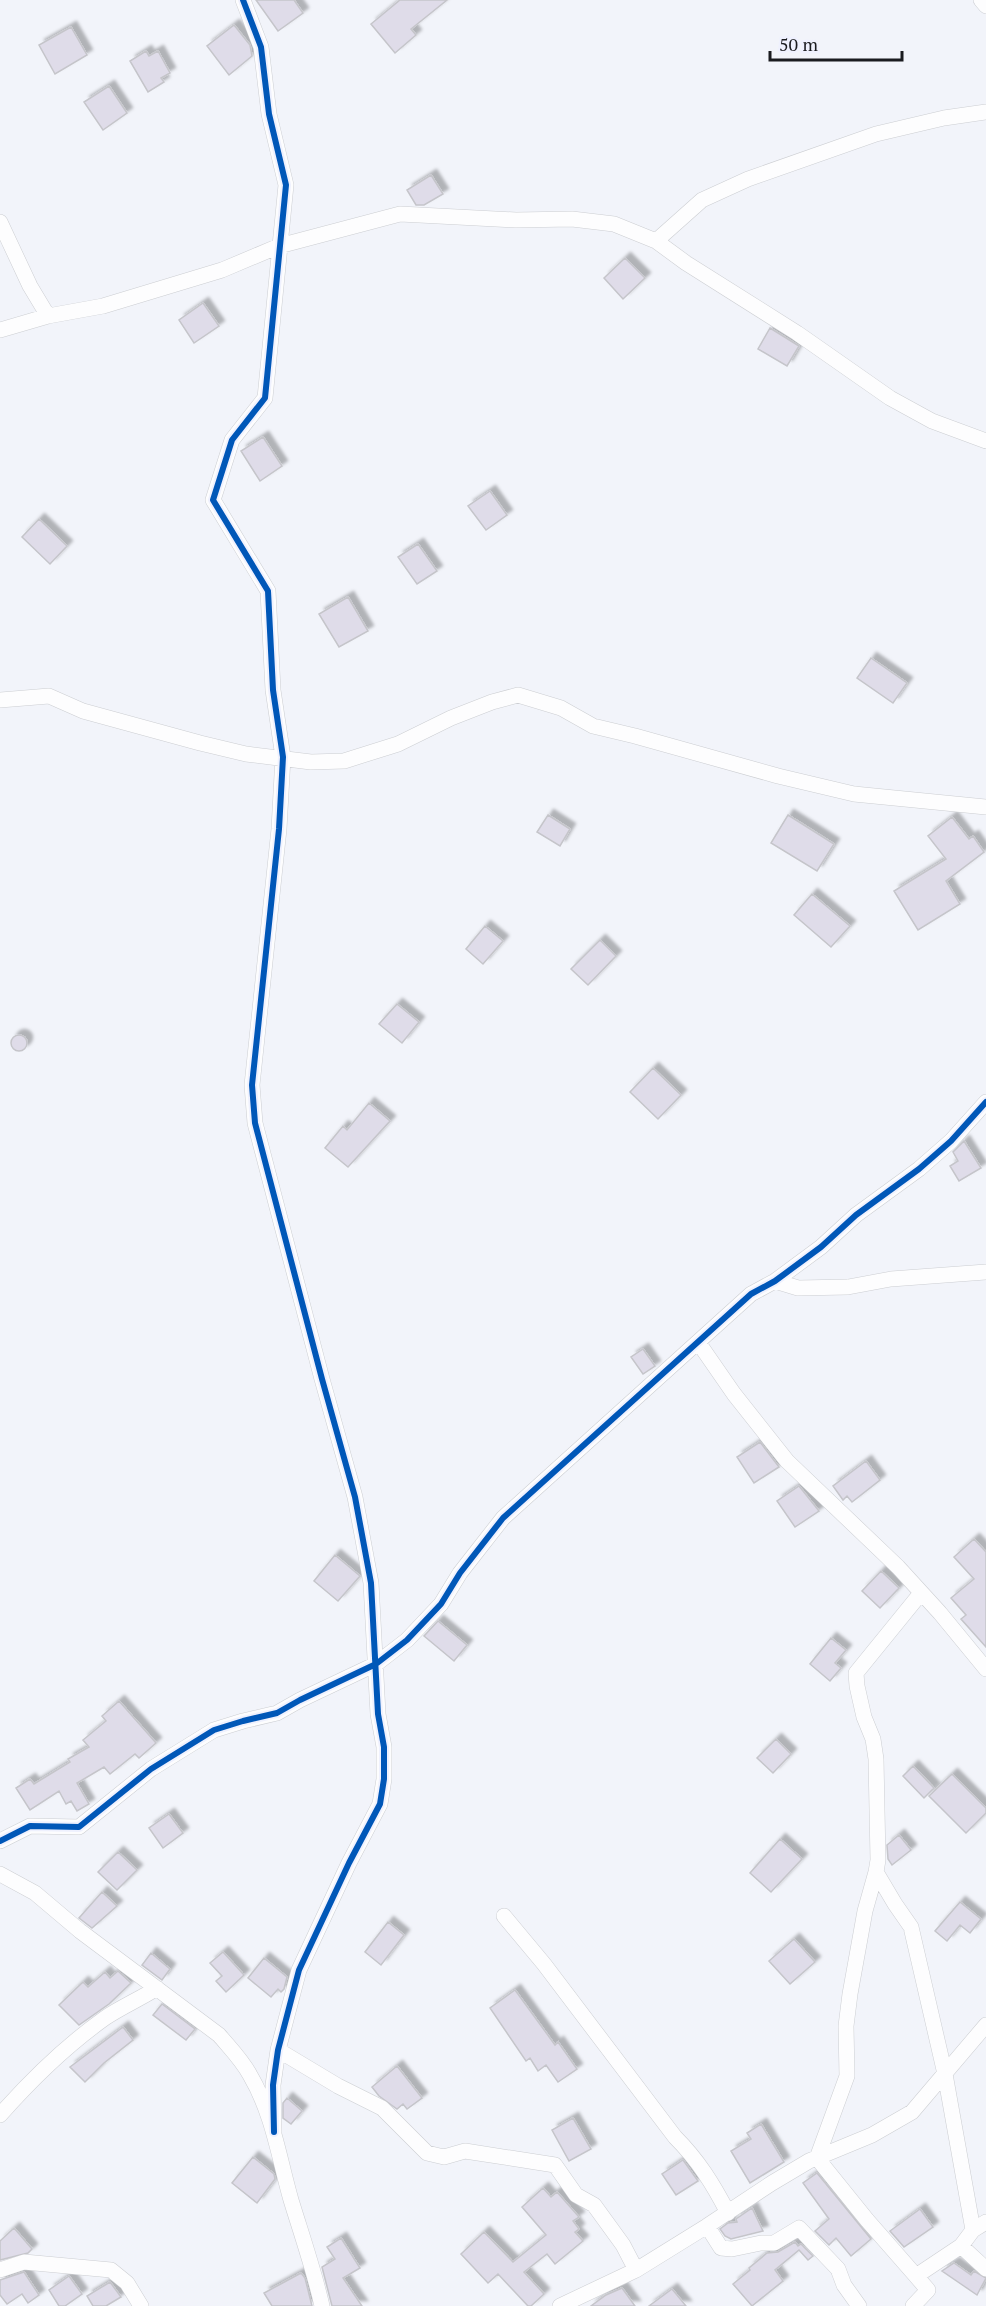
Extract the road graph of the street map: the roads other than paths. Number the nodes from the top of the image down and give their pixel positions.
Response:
1 (243, 0) edge
2 (981, 0) edge
3 (986, 6) edge
4 (986, 112) edge
5 (0, 222) edge
6 (656, 241) junction
7 (279, 246) junction
8 (48, 316) junction
9 (0, 330) edge
10 (986, 441) edge
11 (0, 700) edge
12 (283, 757) junction
13 (986, 807) edge
14 (986, 1102) edge
15 (986, 1272) edge
16 (775, 1281) junction
17 (699, 1342) junction
18 (921, 1593) junction
19 (376, 1664) junction
20 (986, 1669) edge
21 (0, 1841) edge
22 (876, 1872) junction
23 (0, 1874) edge
24 (504, 1916) dead end
25 (157, 1988) junction
26 (986, 2025) edge
27 (278, 2050) junction
28 (945, 2074) junction
29 (0, 2115) edge
30 (274, 2132) junction
31 (817, 2158) junction
32 (728, 2213) junction
33 (707, 2226) junction
34 (980, 2226) edge
35 (961, 2246) junction
36 (986, 2269) edge
37 (0, 2270) edge
38 (636, 2270) junction
39 (916, 2276) junction
40 (141, 2306) edge
41 (322, 2306) edge
42 (560, 2306) edge
43 (859, 2306) edge
44 (913, 2306) edge

1 - 7 street
2 - 3 street
4 - 6 street
5 - 8 street
6 - 7 street
6 - 10 street
7 - 8 street
7 - 12 street
8 - 9 street
11 - 12 street
12 - 13 street
12 - 19 street
14 - 16 street
15 - 16 street
16 - 17 street
17 - 18 street
17 - 19 street
18 - 20 street
18 - 22 street
19 - 21 street
19 - 27 street
22 - 28 street
22 - 31 street
23 - 25 street
24 - 32 street
25 - 29 street
25 - 30 street
26 - 28 street
27 - 30 street
27 - 38 street
28 - 31 street
28 - 34 street
30 - 41 street
31 - 32 street
31 - 39 street
32 - 33 street
33 - 38 street
33 - 43 street
34 - 35 street
35 - 36 street
35 - 39 street
37 - 40 street
38 - 42 street
39 - 44 street

